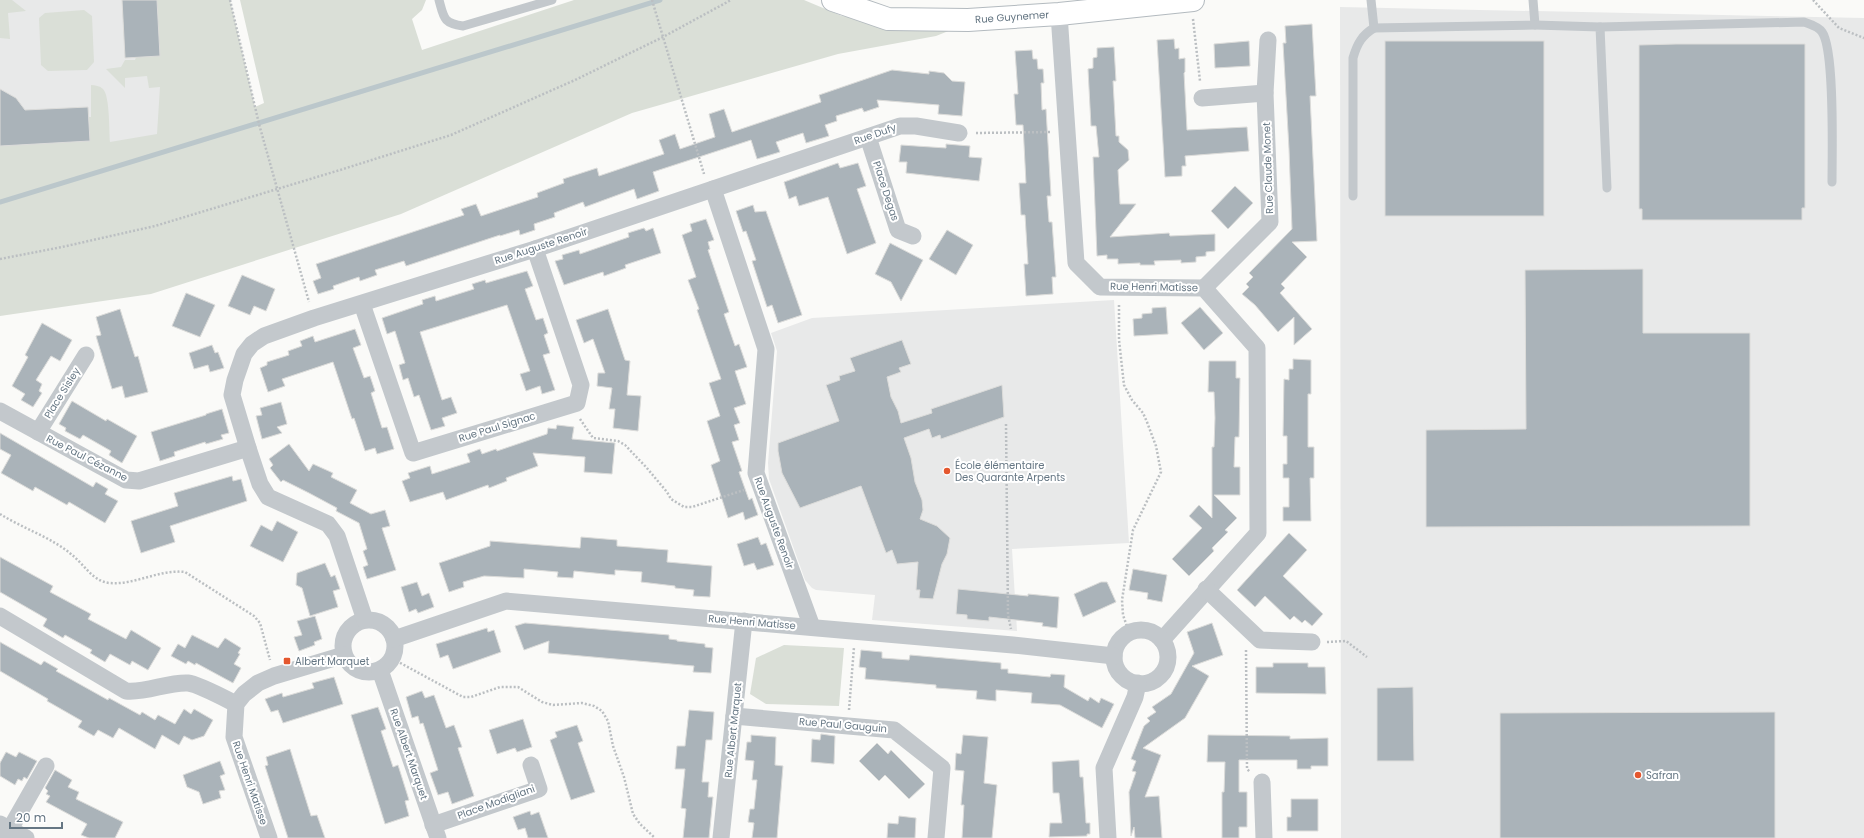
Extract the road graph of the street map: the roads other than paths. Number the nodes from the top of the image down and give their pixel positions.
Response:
1 (439, 0) edge
2 (552, 0) edge
3 (833, 0) edge
4 (1192, 0) edge
5 (1371, 0) edge
6 (1533, 0) edge
7 (1059, 14) junction
8 (1535, 25) junction
9 (1600, 27) junction
10 (1374, 28) junction
11 (1268, 40) dead end
12 (1265, 93) junction
13 (1202, 98) road end
14 (960, 133) road end
15 (868, 137) junction
16 (1832, 182) dead end
17 (1607, 188) dead end
18 (711, 190) junction
19 (1353, 196) dead end
20 (913, 236) dead end
21 (535, 249) junction
22 (1204, 288) junction
23 (362, 304) junction
24 (86, 355) dead end
25 (0, 411) edge
26 (38, 432) junction
27 (248, 448) junction
28 (1206, 589) junction
29 (0, 616) edge
30 (364, 620) junction
31 (744, 622) junction
32 (812, 627) junction
33 (394, 639) junction
34 (1162, 640) junction
35 (1312, 642) road end
36 (344, 655) junction
37 (1114, 656) junction
38 (380, 670) junction
39 (1138, 683) junction
40 (236, 704) junction
41 (734, 716) junction
42 (46, 766) dead end
43 (531, 766) dead end
44 (1262, 782) road end
45 (5, 830) edge
46 (436, 831) edge
47 (26, 838) edge
48 (269, 838) edge
49 (722, 838) edge
50 (936, 838) edge
51 (1108, 838) edge
52 (1264, 838) edge

1 - 2 lane
3 - 7 street, Rue Guynemer
4 - 7 street, Rue Guynemer
5 - 10 lane
6 - 8 lane
7 - 22 street, Rue Henri Matisse
8 - 9 lane
8 - 10 lane
9 - 16 lane
9 - 17 lane
10 - 19 lane
11 - 12 street, Rue Claude Monet
12 - 13 street
12 - 22 street, Rue Claude Monet
14 - 15 street, Rue Dufy
15 - 18 street, Rue Dufy
15 - 20 street, Place Degas
18 - 21 street, Rue Auguste Renoir
18 - 32 street, Rue Auguste Renoir
21 - 23 street, Rue Auguste Renoir
21 - 23 street, Rue Paul Signac
22 - 28 street, Rue Henri Matisse
23 - 27 street, Rue Auguste Renoir
24 - 26 street, Place Sisley
25 - 26 street, Rue Paul Cézanne
26 - 27 street, Rue Paul Cézanne
27 - 30 street, Rue Auguste Renoir
28 - 34 street, Rue Henri Matisse
28 - 35 street
29 - 40 street
30 - 33 street
30 - 36 street
31 - 32 street, Rue Henri Matisse
31 - 33 street, Rue Henri Matisse
31 - 41 street, Rue Albert Marquet
32 - 37 street, Rue Henri Matisse
33 - 38 street
34 - 37 street
34 - 39 street
36 - 38 street
36 - 40 street
37 - 39 street
38 - 46 street, Rue Albert Marquet
39 - 51 street
40 - 48 street, Rue Henri Matisse
41 - 49 street, Rue Albert Marquet
41 - 50 street, Rue Paul Gauguin
42 - 45 street
43 - 46 street, Place Modigliani
44 - 52 street
45 - 47 street

